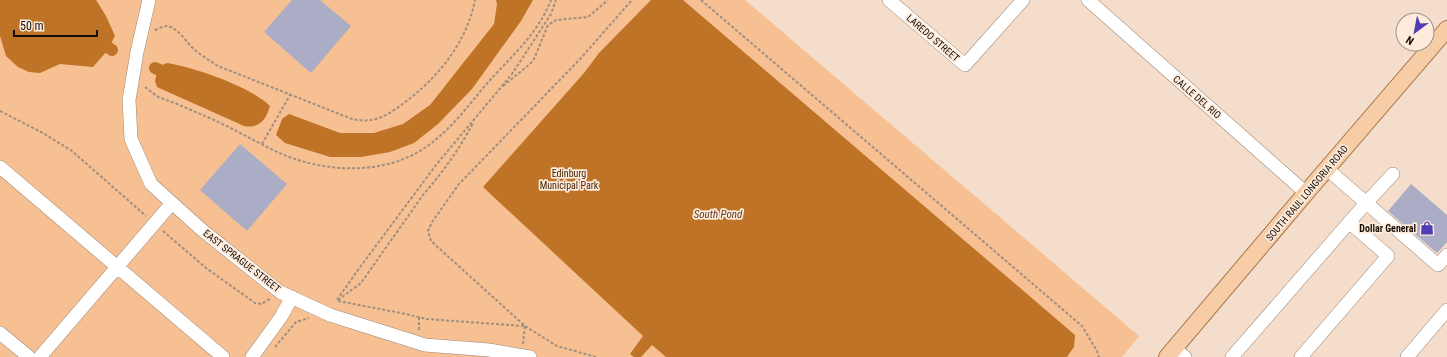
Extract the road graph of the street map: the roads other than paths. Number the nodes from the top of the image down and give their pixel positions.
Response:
1 (149, 0) edge
2 (889, 0) edge
3 (1023, 0) edge
4 (1088, 0) edge
5 (1447, 30) edge
6 (0, 167) edge
7 (1327, 168) junction
8 (1393, 174) dead end
9 (1306, 193) junction
10 (172, 203) junction
11 (1366, 203) junction
12 (1349, 222) junction
13 (1447, 255) edge
14 (117, 267) junction
15 (292, 297) junction
16 (1447, 310) edge
17 (0, 332) edge
18 (425, 351) edge
19 (524, 354) edge
20 (1176, 354) edge
21 (29, 357) edge
22 (40, 357) edge
23 (223, 357) edge
24 (252, 357) edge
25 (1232, 357) edge
26 (1301, 357) edge
27 (1407, 357) edge

1 - 10 street, EAST SPRAGUE STREET
2 - 3 street, LAREDO STREET
4 - 9 street, CALLE DEL RIO
5 - 7 main road, SOUTH RAUL LONGORIA ROAD
6 - 14 street
7 - 9 main road, SOUTH RAUL LONGORIA ROAD
7 - 11 street
8 - 11 street
9 - 20 main road, SOUTH RAUL LONGORIA ROAD
10 - 14 street
10 - 15 street, EAST SPRAGUE STREET
11 - 12 street
11 - 13 street
12 - 25 street
12 - 26 street
14 - 22 street
14 - 23 street
15 - 18 street, EAST SPRAGUE STREET
15 - 24 street
16 - 27 street
17 - 21 street
18 - 19 street, EAST SPRAGUE STREET

